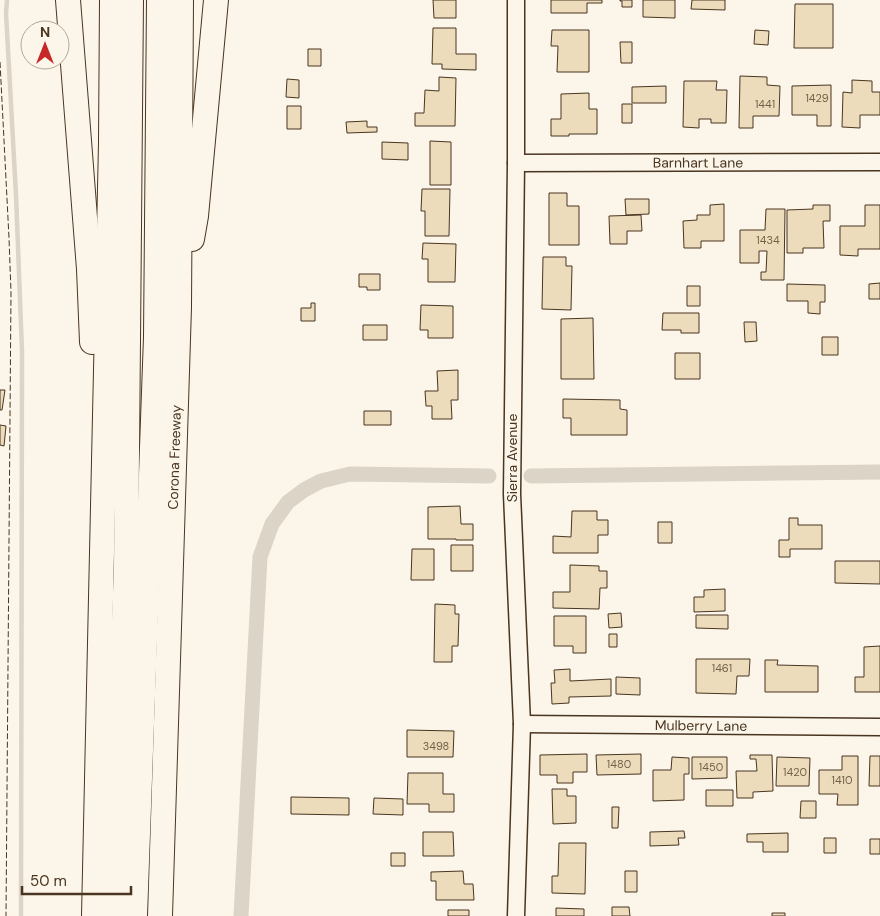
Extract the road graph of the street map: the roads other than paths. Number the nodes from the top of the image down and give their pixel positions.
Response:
1 (68, 0) edge
2 (112, 0) edge
3 (131, 0) edge
4 (158, 0) edge
5 (181, 0) edge
6 (216, 0) edge
7 (516, 0) edge
8 (880, 162) edge
9 (516, 163) junction
10 (179, 307) junction
11 (101, 567) junction
12 (522, 724) junction
13 (880, 727) edge
14 (94, 916) edge
15 (113, 916) edge
16 (136, 916) edge
17 (160, 916) edge
18 (516, 916) edge

1 - 11 highway
2 - 11 highway
3 - 15 highway
4 - 16 highway
5 - 10 highway, Corona Freeway
6 - 10 highway
7 - 9 street, Sierra Avenue
8 - 9 street, Barnhart Lane
9 - 12 street, Sierra Avenue
10 - 17 highway, Corona Freeway
11 - 14 highway
12 - 13 street, Mulberry Lane
12 - 18 street, Sierra Avenue

